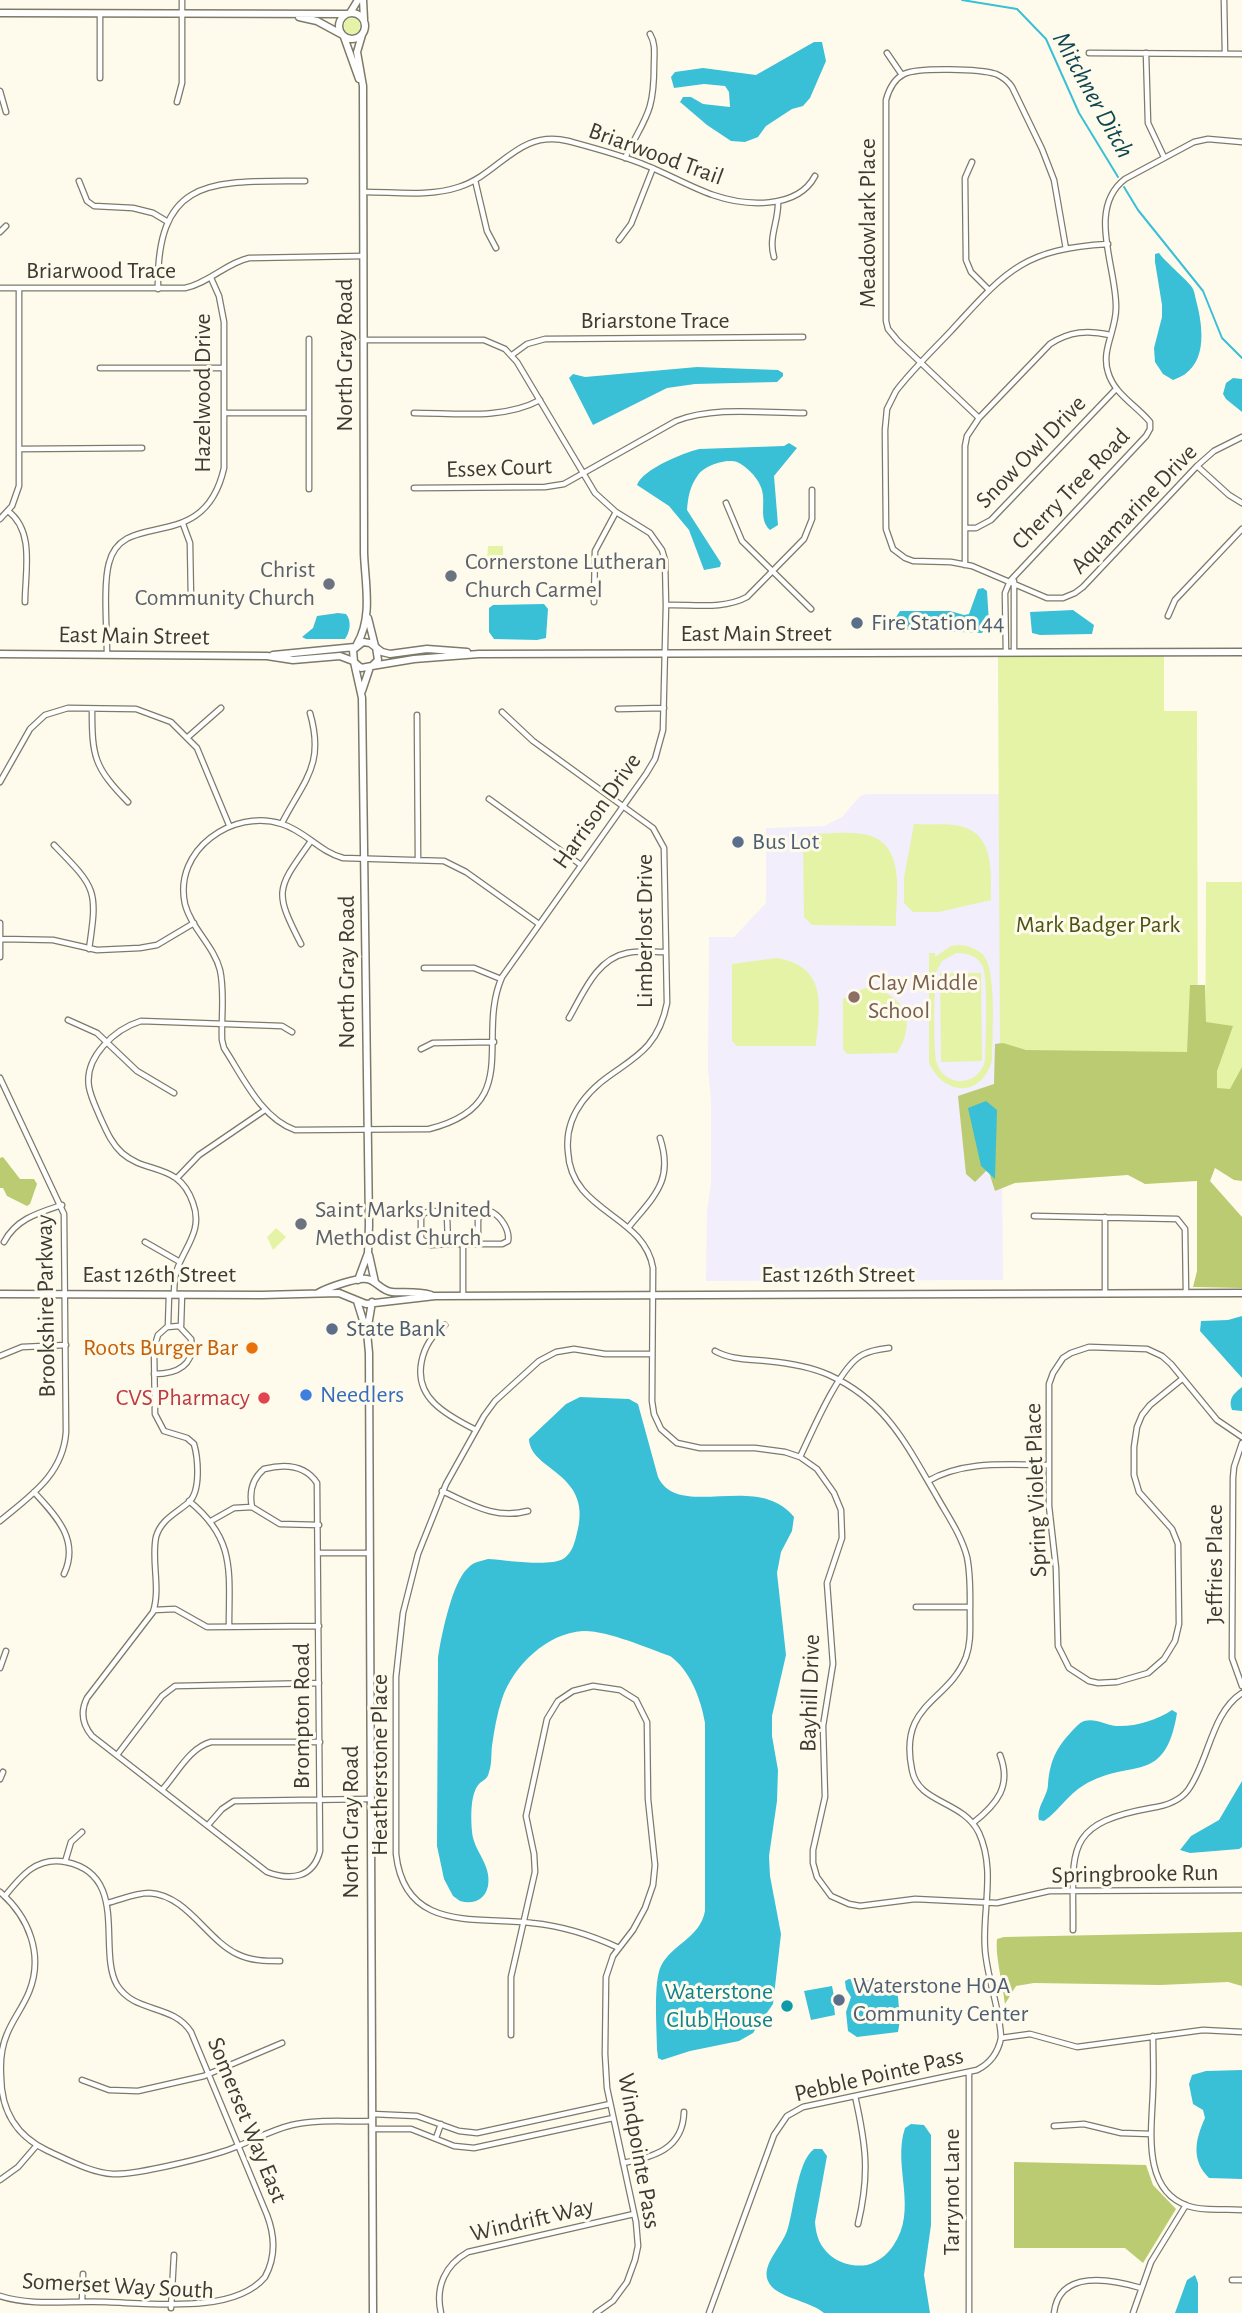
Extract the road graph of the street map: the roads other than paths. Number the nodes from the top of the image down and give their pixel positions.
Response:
1 (182, 0) edge
2 (361, 0) edge
3 (1224, 0) edge
4 (0, 13) edge
5 (100, 14) junction
6 (182, 14) junction
7 (348, 14) junction
8 (287, 15) junction
9 (364, 21) junction
10 (650, 34) dead end
11 (362, 35) junction
12 (343, 36) junction
13 (887, 53) dead end
14 (1089, 53) dead end
15 (1146, 53) junction
16 (1225, 54) junction
17 (1242, 54) edge
18 (902, 75) junction
19 (100, 78) dead end
20 (0, 91) edge
21 (362, 94) junction
22 (177, 102) dead end
23 (6, 111) dead end
24 (1242, 142) edge
25 (1164, 157) junction
26 (625, 158) junction
27 (972, 162) dead end
28 (653, 168) junction
29 (815, 176) dead end
30 (475, 180) junction
31 (79, 181) dead end
32 (305, 181) dead end
33 (363, 192) junction
34 (778, 201) junction
35 (168, 222) junction
36 (6, 226) dead end
37 (0, 232) edge
38 (618, 240) dead end
39 (1108, 244) junction
40 (496, 248) dead end
41 (1066, 249) junction
42 (364, 256) junction
43 (774, 257) dead end
44 (211, 278) junction
45 (0, 288) edge
46 (19, 288) junction
47 (158, 289) junction
48 (989, 290) junction
49 (1110, 335) junction
50 (803, 337) dead end
51 (309, 340) dead end
52 (364, 340) junction
53 (512, 355) junction
54 (921, 364) junction
55 (100, 368) dead end
56 (224, 368) junction
57 (1116, 389) junction
58 (540, 400) junction
59 (224, 413) junction
60 (309, 413) junction
61 (414, 413) dead end
62 (804, 413) dead end
63 (979, 418) junction
64 (1242, 437) edge
65 (142, 448) dead end
66 (19, 449) junction
67 (1197, 466) junction
68 (583, 474) junction
69 (414, 488) dead end
70 (309, 489) dead end
71 (812, 490) dead end
72 (726, 503) dead end
73 (1242, 503) edge
74 (8, 511) junction
75 (616, 512) junction
76 (0, 519) edge
77 (183, 524) junction
78 (965, 528) junction
79 (1242, 529) edge
80 (965, 565) junction
81 (772, 572) junction
82 (1012, 582) junction
83 (191, 600) dead end
84 (25, 602) dead end
85 (594, 602) dead end
86 (666, 605) junction
87 (811, 609) dead end
88 (367, 616) junction
89 (1168, 616) dead end
90 (356, 646) junction
91 (375, 647) junction
92 (1242, 652) edge
93 (1010, 653) junction
94 (0, 654) edge
95 (479, 654) junction
96 (665, 654) junction
97 (107, 655) junction
98 (267, 656) junction
99 (354, 662) junction
100 (371, 667) junction
101 (362, 691) junction
102 (221, 708) dead end
103 (664, 708) junction
104 (92, 709) junction
105 (618, 709) dead end
106 (502, 712) dead end
107 (310, 713) dead end
108 (417, 715) dead end
109 (188, 737) junction
110 (0, 782) edge
111 (489, 799) dead end
112 (128, 802) dead end
113 (623, 806) junction
114 (282, 823) junction
115 (229, 825) junction
116 (312, 841) junction
117 (54, 845) dead end
118 (365, 859) junction
119 (418, 859) junction
120 (581, 865) junction
121 (0, 923) edge
122 (194, 923) junction
123 (539, 924) junction
124 (2, 939) junction
125 (301, 944) dead end
126 (89, 949) junction
127 (666, 951) junction
128 (0, 957) edge
129 (424, 968) dead end
130 (501, 979) junction
131 (569, 1018) dead end
132 (68, 1020) dead end
133 (222, 1025) junction
134 (292, 1032) dead end
135 (107, 1042) junction
136 (494, 1042) junction
137 (421, 1049) dead end
138 (0, 1078) edge
139 (174, 1093) dead end
140 (265, 1110) junction
141 (368, 1129) junction
142 (660, 1138) dead end
143 (177, 1178) junction
144 (62, 1205) junction
145 (1034, 1216) dead end
146 (1105, 1217) junction
147 (628, 1228) junction
148 (4, 1242) dead end
149 (145, 1242) dead end
150 (448, 1244) junction
151 (463, 1244) junction
152 (478, 1244) junction
153 (368, 1253) junction
154 (180, 1262) junction
155 (358, 1280) junction
156 (375, 1284) junction
157 (318, 1293) junction
158 (1185, 1293) junction
159 (1242, 1293) edge
160 (0, 1294) edge
161 (65, 1294) junction
162 (175, 1294) junction
163 (1105, 1294) junction
164 (653, 1295) junction
165 (435, 1296) junction
166 (463, 1296) junction
167 (357, 1301) junction
168 (372, 1301) junction
169 (445, 1325) dead end
170 (168, 1326) junction
171 (181, 1326) junction
172 (367, 1332) junction
173 (66, 1345) junction
174 (889, 1349) dead end
175 (715, 1352) dead end
176 (652, 1354) junction
177 (0, 1356) edge
178 (154, 1374) junction
179 (1182, 1378) junction
180 (839, 1381) junction
181 (476, 1430) junction
182 (1242, 1437) edge
183 (1242, 1443) edge
184 (800, 1457) junction
185 (1049, 1465) junction
186 (928, 1481) junction
187 (442, 1491) junction
188 (34, 1492) junction
189 (189, 1501) junction
190 (252, 1507) junction
191 (528, 1511) dead end
192 (0, 1521) edge
193 (211, 1521) junction
194 (319, 1525) junction
195 (319, 1553) junction
196 (369, 1553) junction
197 (64, 1574) dead end
198 (916, 1607) dead end
199 (970, 1607) junction
200 (154, 1610) junction
201 (319, 1626) junction
202 (229, 1627) junction
203 (6, 1650) dead end
204 (0, 1668) edge
205 (319, 1683) junction
206 (1242, 1686) edge
207 (1242, 1693) edge
208 (320, 1742) junction
209 (117, 1755) junction
210 (1000, 1755) dead end
211 (3, 1772) dead end
212 (0, 1779) edge
213 (162, 1790) junction
214 (320, 1799) junction
215 (370, 1799) junction
216 (973, 1824) junction
217 (208, 1825) junction
218 (82, 1832) dead end
219 (65, 1862) junction
220 (1242, 1890) edge
221 (1073, 1891) junction
222 (2, 1894) edge
223 (107, 1903) junction
224 (987, 1903) junction
225 (523, 1922) junction
226 (1073, 1930) dead end
227 (619, 1948) junction
228 (280, 1961) dead end
229 (1242, 2032) edge
230 (511, 2035) dead end
231 (1153, 2036) junction
232 (1001, 2038) junction
233 (282, 2043) dead end
234 (969, 2072) junction
235 (209, 2074) junction
236 (82, 2080) dead end
237 (855, 2096) junction
238 (610, 2104) junction
239 (684, 2112) dead end
240 (613, 2118) junction
241 (372, 2122) junction
242 (441, 2124) junction
243 (1054, 2126) dead end
244 (1151, 2134) junction
245 (436, 2138) junction
246 (37, 2146) junction
247 (239, 2146) junction
248 (623, 2163) junction
249 (0, 2180) edge
250 (1186, 2206) junction
251 (1242, 2210) edge
252 (634, 2214) junction
253 (858, 2224) dead end
254 (174, 2255) dead end
255 (83, 2274) dead end
256 (265, 2278) joint
257 (1232, 2280) dead end
258 (1242, 2280) edge
259 (1141, 2288) junction
260 (0, 2296) edge
261 (245, 2300) dead end
262 (82, 2301) junction
263 (171, 2308) junction
264 (200, 2311) dead end
265 (373, 2313) edge
266 (441, 2313) edge
267 (596, 2313) edge
268 (709, 2313) edge
269 (969, 2313) edge
270 (1054, 2313) edge
271 (1133, 2313) edge

1 - 6 street
2 - 7 street
2 - 9 street
3 - 16 street
4 - 5 street
5 - 6 street
5 - 19 street
6 - 8 street
6 - 22 street
7 - 8 street
7 - 9 street
7 - 12 street
8 - 12 street
9 - 11 street
10 - 26 street
11 - 12 street
11 - 21 street, North Gray Road
12 - 21 street, North Gray Road
13 - 18 street
14 - 15 street
15 - 16 street
15 - 25 street
16 - 17 street
18 - 41 street
18 - 54 street, Meadowlark Place
20 - 23 street
21 - 33 street, North Gray Road
24 - 25 street
25 - 39 street
26 - 28 street, Briarwood Trail
26 - 30 street, Briarwood Trail
27 - 48 street
28 - 34 street, Briarwood Trail
28 - 38 street
29 - 34 street, Briarwood Trail
30 - 33 street, Briarwood Trail
30 - 40 street
31 - 35 street
32 - 35 street
33 - 42 street, North Gray Road
34 - 43 street
35 - 47 street
36 - 37 street
39 - 41 street, Aquamarine Drive
39 - 49 street
41 - 48 street, Aquamarine Drive
42 - 44 street, Briarwood Trace
42 - 52 street, North Gray Road
44 - 47 street, Briarwood Trace
44 - 56 street, Hazelwood Drive
45 - 46 street, Briarwood Trace
46 - 47 street, Briarwood Trace
46 - 66 street
48 - 54 street, Aquamarine Drive
49 - 57 street
49 - 63 street
50 - 53 street, Briarstone Trace
51 - 60 street
52 - 53 street
52 - 88 street, North Gray Road
53 - 58 street, Harrison Drive
54 - 63 street, Meadowlark Place
54 - 80 street, Aquamarine Drive
55 - 56 street
56 - 59 street, Hazelwood Drive
57 - 78 street, Snow Owl Drive
57 - 82 street, Cherry Tree Road
58 - 61 street
58 - 68 street, Harrison Drive
59 - 60 street
59 - 77 street, Hazelwood Drive
60 - 70 street
62 - 68 street, Essex Court
63 - 78 street
64 - 67 street, Aquamarine Drive
65 - 66 street
66 - 74 street
67 - 73 street
67 - 82 street, Aquamarine Drive
68 - 69 street, Essex Court
68 - 75 street, Harrison Drive
71 - 81 street
72 - 81 street
74 - 76 street
74 - 84 street
75 - 85 street
75 - 86 street, Harrison Drive
77 - 83 street
77 - 97 street, Hazelwood Drive
78 - 80 street
79 - 89 street
80 - 82 street, Aquamarine Drive
81 - 86 street
81 - 87 street
82 - 93 street, Cherry Tree Road
86 - 96 street, Harrison Drive
88 - 90 street, North Gray Road
88 - 91 street, North Gray Road
90 - 91 street
90 - 98 street, East Main Street
90 - 99 street
91 - 95 street, East Main Street
91 - 100 street
92 - 93 street, East Main Street
93 - 96 street, East Main Street
94 - 97 street, East Main Street
95 - 96 street, East Main Street
95 - 100 street, East Main Street
96 - 103 street, Harrison Drive
97 - 98 street, East Main Street
98 - 99 street, East Main Street
99 - 100 street
99 - 101 street, North Gray Road
100 - 101 street, North Gray Road
101 - 118 street, North Gray Road
102 - 109 street
103 - 105 street
103 - 113 street, Harrison Drive
104 - 109 street
104 - 110 street
104 - 112 street
106 - 113 street, Limberlost Drive
107 - 114 street
108 - 119 street
109 - 115 street
111 - 120 street
113 - 120 street, Harrison Drive
113 - 127 street, Limberlost Drive
114 - 115 street
114 - 116 street
115 - 122 street
116 - 118 street
116 - 125 street
117 - 126 street
118 - 119 street
118 - 141 street, North Gray Road
119 - 123 street
120 - 123 street, Harrison Drive
121 - 124 street
122 - 126 street
122 - 133 street
123 - 130 street, Harrison Drive
124 - 126 street
124 - 128 street
127 - 131 street
127 - 147 street, Limberlost Drive
129 - 130 street
130 - 136 street, Harrison Drive
132 - 135 street
133 - 134 street
133 - 135 street
133 - 140 street
135 - 139 street
135 - 143 street
136 - 137 street
136 - 141 street, Harrison Drive
138 - 144 street, Brookshire Parkway
140 - 141 street, Harrison Drive
140 - 143 street
141 - 153 street, North Gray Road
142 - 147 street
143 - 154 street
144 - 148 street
144 - 161 street, Brookshire Parkway
145 - 146 street
146 - 158 street
146 - 163 street
147 - 164 street, Limberlost Drive
149 - 154 street
150 - 150 street
150 - 151 street
151 - 152 street
151 - 166 street
152 - 152 street
153 - 155 street, North Gray Road
153 - 156 street, North Gray Road
154 - 162 street
155 - 156 street
155 - 157 street, East 126th Street
155 - 167 street
156 - 165 street, East 126th Street
156 - 168 street
157 - 162 street, East 126th Street
157 - 167 street, East 126th Street
158 - 159 street, East 126th Street
158 - 163 street, East 126th Street
160 - 161 street, East 126th Street
161 - 162 street, East 126th Street
161 - 173 street, Brookshire Parkway
162 - 170 street
162 - 171 street
163 - 164 street, East 126th Street
164 - 166 street, East 126th Street
164 - 176 street, Bayhill Drive
165 - 166 street, East 126th Street
165 - 168 street, East 126th Street
167 - 168 street
167 - 172 street, North Gray Road
168 - 172 street, North Gray Road
169 - 181 street
170 - 171 street
170 - 178 street
171 - 178 street
172 - 196 street, North Gray Road
173 - 177 street
173 - 188 street, Brookshire Parkway
174 - 180 street
175 - 180 street
176 - 181 street, Heatherstone Place
176 - 184 street, Bayhill Drive
178 - 189 street
179 - 182 street, Spring Violet Place
179 - 185 street, Spring Violet Place
179 - 185 street, Spring Violet Place
180 - 184 street
180 - 186 street
181 - 187 street, Heatherstone Place
183 - 206 street, Jeffries Place
184 - 224 street, Bayhill Drive
185 - 186 street
186 - 199 street
187 - 191 street
187 - 225 street, Heatherstone Place
188 - 192 street, Brookshire Parkway
188 - 197 street
189 - 193 street
189 - 200 street
190 - 193 street
190 - 194 street
190 - 194 street, Brompton Road
193 - 202 street
194 - 195 street, Brompton Road
195 - 196 street
195 - 201 street, Brompton Road
196 - 215 street, North Gray Road
198 - 199 street
199 - 216 street
200 - 202 street
200 - 209 street, Brompton Road
201 - 202 street
201 - 205 street, Brompton Road
203 - 204 street
205 - 208 street, Brompton Road
205 - 209 street
207 - 221 street
208 - 213 street
208 - 214 street, Brompton Road
209 - 213 street, Brompton Road
210 - 216 street
211 - 212 street
213 - 217 street, Brompton Road
214 - 215 street
214 - 217 street
214 - 217 street, Brompton Road
215 - 241 street, North Gray Road
216 - 224 street
218 - 219 street
219 - 222 street
219 - 223 street, Somerset Way East
220 - 221 street, Springbrooke Run
221 - 224 street, Springbrooke Run
221 - 226 street
222 - 246 street
223 - 228 street
223 - 235 street, Somerset Way East
224 - 232 street
225 - 227 street, Heatherstone Place
225 - 227 street, Windpointe Pass
225 - 230 street
227 - 238 street, Windpointe Pass
229 - 231 street
231 - 232 street
231 - 244 street
232 - 234 street, Pebble Pointe Pass
233 - 235 street
234 - 237 street, Pebble Pointe Pass
234 - 269 street, Tarrynot Lane
235 - 236 street
235 - 247 street, Somerset Way East
237 - 253 street
237 - 268 street, Pebble Pointe Pass
238 - 240 street, Windpointe Pass
238 - 242 street
239 - 248 street
240 - 245 street
240 - 248 street, Windpointe Pass
241 - 242 street
241 - 245 street
241 - 247 street
241 - 265 street, North Gray Road
242 - 245 street
243 - 244 street
244 - 250 street
246 - 247 street
246 - 249 street
247 - 256 street, Somerset Way East
248 - 252 street, Windpointe Pass
250 - 251 street
250 - 259 street
252 - 266 street, Windrift Way
252 - 267 street, Windpointe Pass
254 - 263 street
255 - 262 street
256 - 261 street, Somerset Way South
257 - 258 street
259 - 270 street
259 - 271 street
260 - 262 street, Somerset Way South
262 - 263 street, Somerset Way South
263 - 264 street, Somerset Way South

